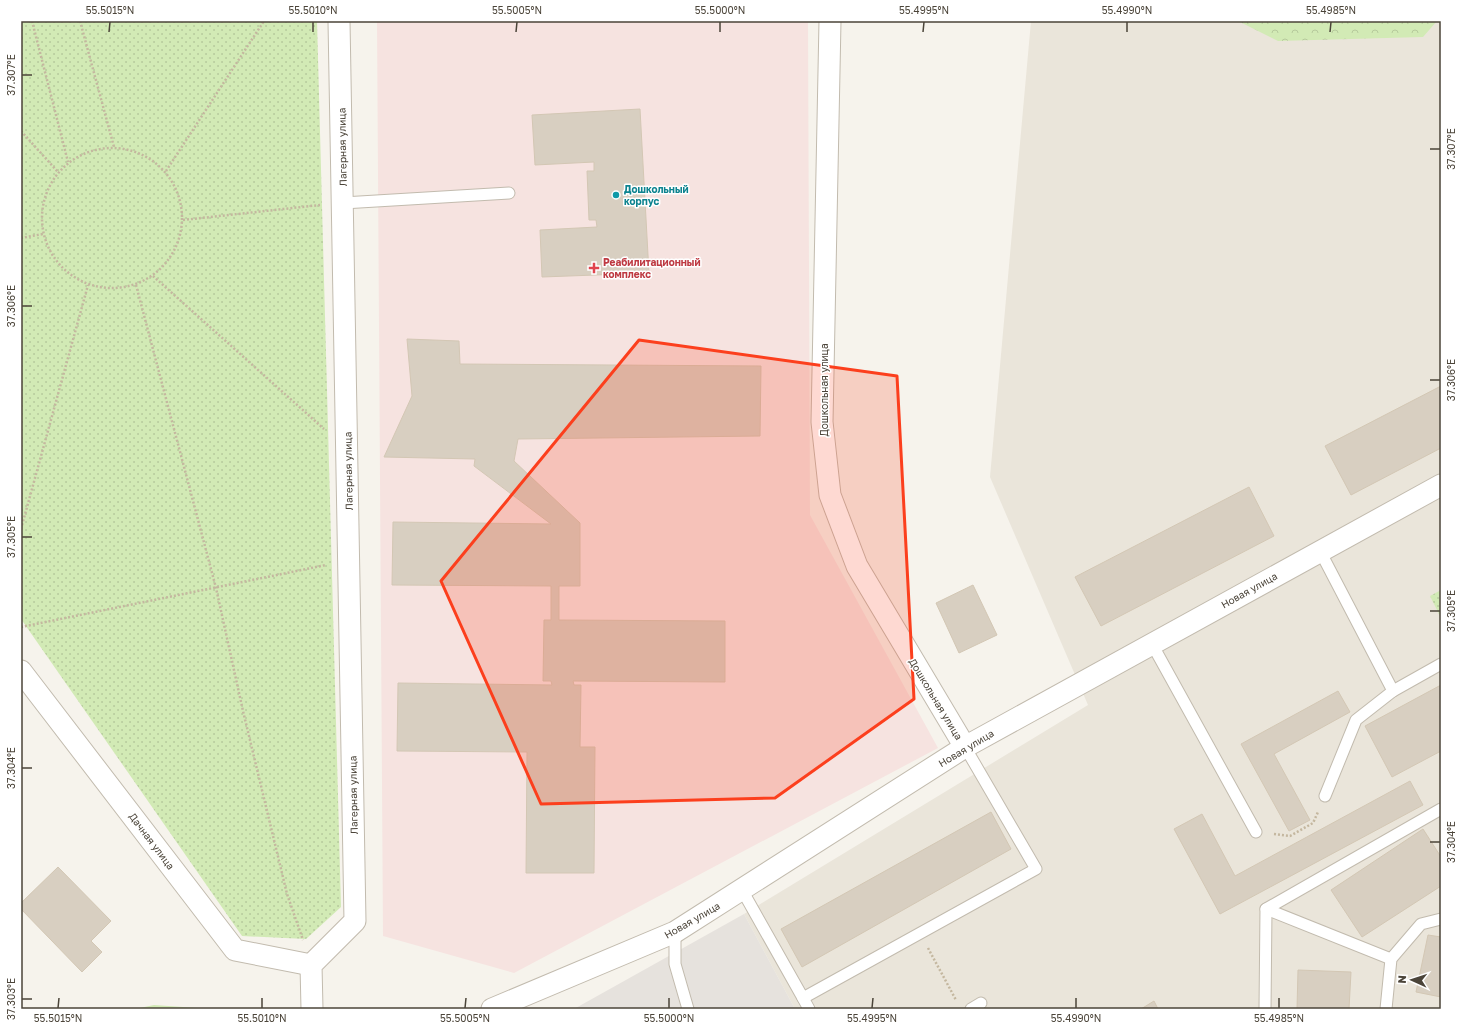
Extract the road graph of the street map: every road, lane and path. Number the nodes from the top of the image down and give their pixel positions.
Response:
1 (32, 21) edge
2 (80, 21) edge
3 (264, 21) edge
4 (339, 21) edge
5 (830, 21) edge
6 (21, 131) edge
7 (114, 147) junction
8 (68, 162) junction
9 (58, 172) junction
10 (166, 172) junction
11 (509, 193) dead end
12 (343, 203) junction
13 (183, 220) junction
14 (43, 234) junction
15 (21, 238) edge
16 (153, 276) junction
17 (88, 285) junction
18 (136, 285) junction
19 (348, 451) junction
20 (1441, 484) edge
21 (21, 529) edge
22 (1320, 551) junction
23 (350, 560) junction
24 (216, 588) junction
25 (21, 628) edge
26 (1152, 644) junction
27 (1441, 664) edge
28 (21, 671) edge
29 (1393, 691) junction
30 (965, 747) junction
31 (1326, 796) joint
32 (1441, 808) edge
33 (1256, 832) joint
34 (742, 890) junction
35 (1266, 909) junction
36 (1441, 919) edge
37 (675, 932) junction
38 (920, 933) junction
39 (1391, 959) junction
40 (311, 965) junction
41 (803, 998) junction
42 (958, 1002) dead end
43 (981, 1003) dead end
44 (312, 1009) edge
45 (492, 1009) edge
46 (688, 1009) edge
47 (810, 1009) edge
48 (971, 1009) edge
49 (1265, 1009) edge
50 (1386, 1009) edge

1 - 8 path
2 - 7 path
3 - 10 path
4 - 12 street, Лагерная улица
5 - 30 street, Дошкольная улица
6 - 9 path
7 - 8 path
7 - 10 path
8 - 9 path
9 - 14 path
10 - 13 path
11 - 12 lane
12 - 13 path
12 - 19 street, Лагерная улица
13 - 16 path
14 - 15 path
14 - 17 path
16 - 18 path
16 - 19 path
17 - 18 path
17 - 21 path
18 - 24 path
19 - 23 street, Лагерная улица
20 - 22 street, Новая улица
22 - 26 street, Новая улица
22 - 29 lane
23 - 24 path
23 - 40 street, Лагерная улица
24 - 25 path
24 - 40 path
26 - 30 street, Новая улица
26 - 33 lane
27 - 29 lane
28 - 40 street, Дачная улица
29 - 31 lane
30 - 34 street, Новая улица
30 - 38 lane
31 - 33 path
32 - 35 lane
34 - 37 street, Новая улица
34 - 41 lane
35 - 39 lane
35 - 49 lane
36 - 39 lane
37 - 45 street, Новая улица
37 - 46 lane
38 - 41 lane
38 - 42 path
39 - 50 lane
40 - 44 street
41 - 47 lane
43 - 48 lane

